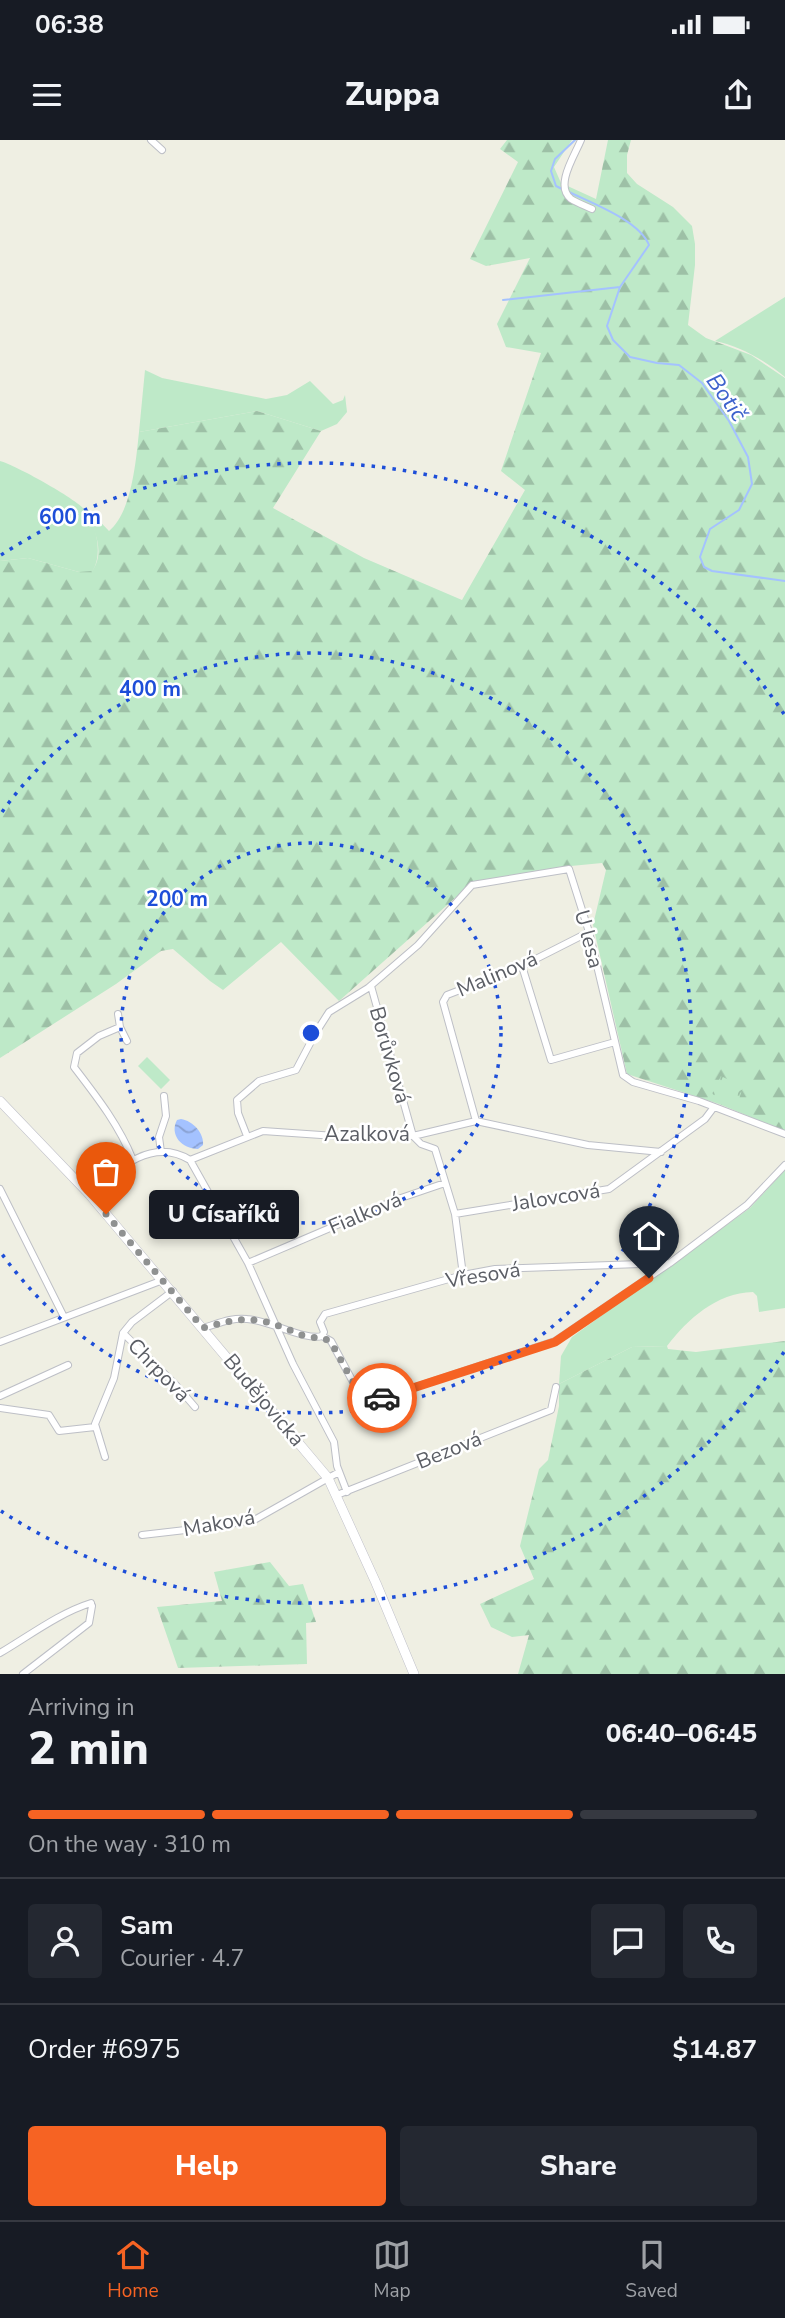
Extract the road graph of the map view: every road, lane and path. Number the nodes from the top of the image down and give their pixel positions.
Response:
1 (151, 140) edge
2 (581, 140) edge
3 (162, 150) dead end
4 (592, 209) dead end
5 (589, 932) junction
6 (522, 966) junction
7 (371, 986) junction
8 (118, 1014) dead end
9 (120, 1027) junction
10 (127, 1041) dead end
11 (615, 1042) junction
12 (164, 1096) dead end
13 (0, 1101) edge
14 (715, 1107) junction
15 (476, 1121) junction
16 (785, 1134) edge
17 (247, 1136) junction
18 (413, 1136) junction
19 (161, 1152) junction
20 (661, 1152) junction
21 (133, 1160) junction
22 (190, 1160) junction
23 (785, 1165) edge
24 (445, 1183) junction
25 (0, 1189) edge
26 (90, 1195) junction
27 (454, 1213) junction
28 (670, 1262) junction
29 (248, 1263) junction
30 (463, 1275) junction
31 (163, 1279) junction
32 (173, 1291) junction
33 (64, 1317) junction
34 (278, 1325) junction
35 (203, 1328) junction
36 (123, 1333) junction
37 (323, 1336) junction
38 (0, 1342) edge
39 (68, 1365) dead end
40 (556, 1387) dead end
41 (0, 1396) edge
42 (195, 1406) dead end
43 (0, 1408) edge
44 (94, 1427) junction
45 (105, 1457) dead end
46 (339, 1472) junction
47 (328, 1478) junction
48 (342, 1494) junction
49 (142, 1535) dead end
50 (0, 1653) edge
51 (23, 1674) edge
52 (414, 1674) edge

1 - 3 street
2 - 4 street
5 - 6 street, Malinová
5 - 7 street, U lesa
5 - 11 street, U lesa
6 - 11 street
6 - 15 street, Malinová
7 - 17 street
7 - 18 street, Borůvková
8 - 9 street
9 - 10 street
9 - 21 street
11 - 14 street, U lesa
12 - 19 street
13 - 26 main road, Budějovická
14 - 16 street, U lesa
14 - 20 street, Jalovcová
15 - 18 street, Azalková
15 - 20 street, Azalková
17 - 18 street, Azalková
17 - 22 street, Azalková
18 - 24 street
19 - 21 street
19 - 22 street
20 - 27 street, Jalovcová
21 - 26 street
22 - 29 street
23 - 28 street
24 - 27 street
24 - 29 street, Fialková
25 - 33 street
26 - 31 main road, Budějovická
27 - 30 street
28 - 30 street, Vřesová
28 - 37 street
29 - 34 street
30 - 37 street, Vřesová
31 - 32 main road, Budějovická
31 - 33 street
32 - 35 main road, Budějovická
32 - 36 street
33 - 38 street
34 - 35 street
34 - 37 street
34 - 46 street
35 - 47 main road, Budějovická
36 - 42 street, Chrpová
36 - 44 street
39 - 41 street
40 - 48 street, Bezová
43 - 44 street
44 - 45 street
46 - 47 street, Maková
46 - 48 street
47 - 48 main road, Budějovická
47 - 49 street, Maková
48 - 52 main road, Budějovická
50 - 51 street

